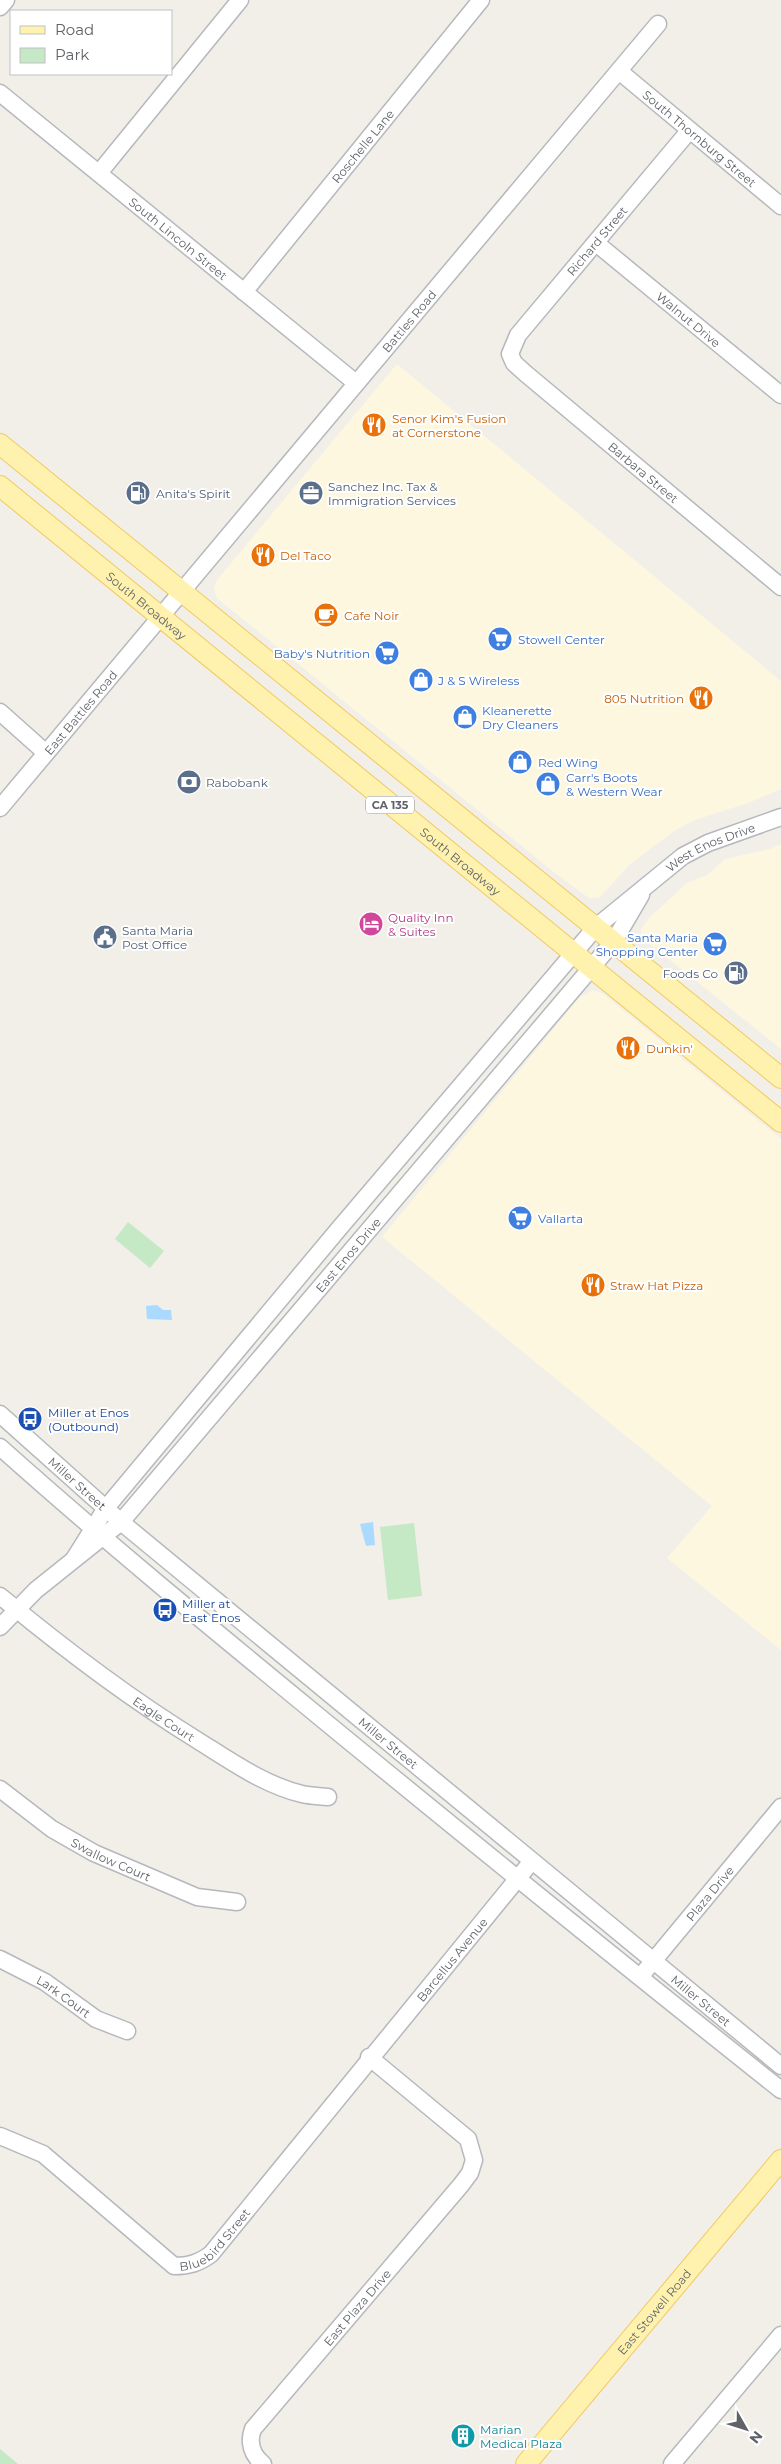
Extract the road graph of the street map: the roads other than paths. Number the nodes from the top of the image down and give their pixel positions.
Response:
1 (6, 0) edge
2 (240, 0) edge
3 (481, 0) edge
4 (0, 7) edge
5 (658, 24) dead end
6 (619, 71) junction
7 (0, 93) edge
8 (689, 131) junction
9 (99, 173) junction
10 (781, 206) edge
11 (596, 242) junction
12 (244, 292) junction
13 (510, 354) joint
14 (356, 383) junction
15 (781, 395) edge
16 (0, 444) edge
17 (0, 486) edge
18 (781, 587) edge
19 (181, 591) junction
20 (160, 617) junction
21 (0, 712) edge
22 (46, 753) junction
23 (0, 808) edge
24 (781, 817) edge
25 (645, 886) junction
26 (596, 927) junction
27 (614, 942) junction
28 (573, 954) junction
29 (591, 969) junction
30 (781, 1078) edge
31 (781, 1122) edge
32 (0, 1414) edge
33 (0, 1447) edge
34 (106, 1508) junction
35 (121, 1522) junction
36 (97, 1534) junction
37 (0, 1596) edge
38 (16, 1609) junction
39 (0, 1627) edge
40 (0, 1788) edge
41 (328, 1797) dead end
42 (781, 1807) edge
43 (532, 1861) junction
44 (517, 1879) junction
45 (237, 1902) dead end
46 (0, 1959) edge
47 (652, 1962) junction
48 (639, 1978) junction
49 (127, 2031) dead end
50 (370, 2057) junction
51 (781, 2066) edge
52 (781, 2090) edge
53 (0, 2136) edge
54 (781, 2160) edge
55 (781, 2335) edge
56 (259, 2460) edge
57 (526, 2464) edge
58 (672, 2464) edge

1 - 4 street
2 - 9 street
3 - 12 street, Roschelle Lane
5 - 6 street, Battles Road
6 - 8 street, South Thornburg Street
6 - 14 street, Battles Road
7 - 9 street, South Lincoln Street
8 - 10 street, South Thornburg Street
8 - 11 street, Richard Street
9 - 12 street, South Lincoln Street
11 - 13 street, Richard Street
11 - 15 street, Walnut Drive
12 - 14 street, South Lincoln Street
13 - 18 street, Barbara Street
14 - 19 street, Battles Road
16 - 19 main road, CA 135
17 - 20 main road, South Broadway / CA 135
19 - 20 street, Battles Road
19 - 26 main road, CA 135
20 - 22 street, East Battles Road
20 - 28 main road, South Broadway / CA 135
21 - 22 street
22 - 23 street, East Battles Road
24 - 25 street, West Enos Drive
25 - 26 street, West Enos Drive
25 - 27 street, West Enos Drive
26 - 27 main road, CA 135
26 - 28 street, East Enos Drive
27 - 29 street, East Enos Drive
27 - 30 main road, CA 135
28 - 29 main road, South Broadway / CA 135
28 - 34 street, East Enos Drive
29 - 31 main road, South Broadway / CA 135
29 - 35 street, East Enos Drive
32 - 34 street, Miller Street
33 - 36 street, Miller Street
34 - 35 street, Miller Street
34 - 36 street, East Enos Drive
35 - 36 street, East Enos Drive
35 - 43 street, Miller Street
36 - 38 street, East Enos Drive
36 - 44 street, Miller Street
37 - 38 street, Eagle Court
38 - 39 street, East Enos Drive
38 - 41 street, Eagle Court
40 - 45 street, Swallow Court
42 - 47 street, Plaza Drive
43 - 44 street, Barcellus Avenue
43 - 47 street, Miller Street
44 - 48 street, Miller Street
44 - 50 street, Barcellus Avenue
46 - 49 street, Lark Court
47 - 48 street, Plaza Drive
47 - 51 street, Miller Street
48 - 52 street, Miller Street
50 - 53 street, Bluebird Street
50 - 56 street, East Plaza Drive
54 - 57 main road, East Stowell Road
55 - 58 street

